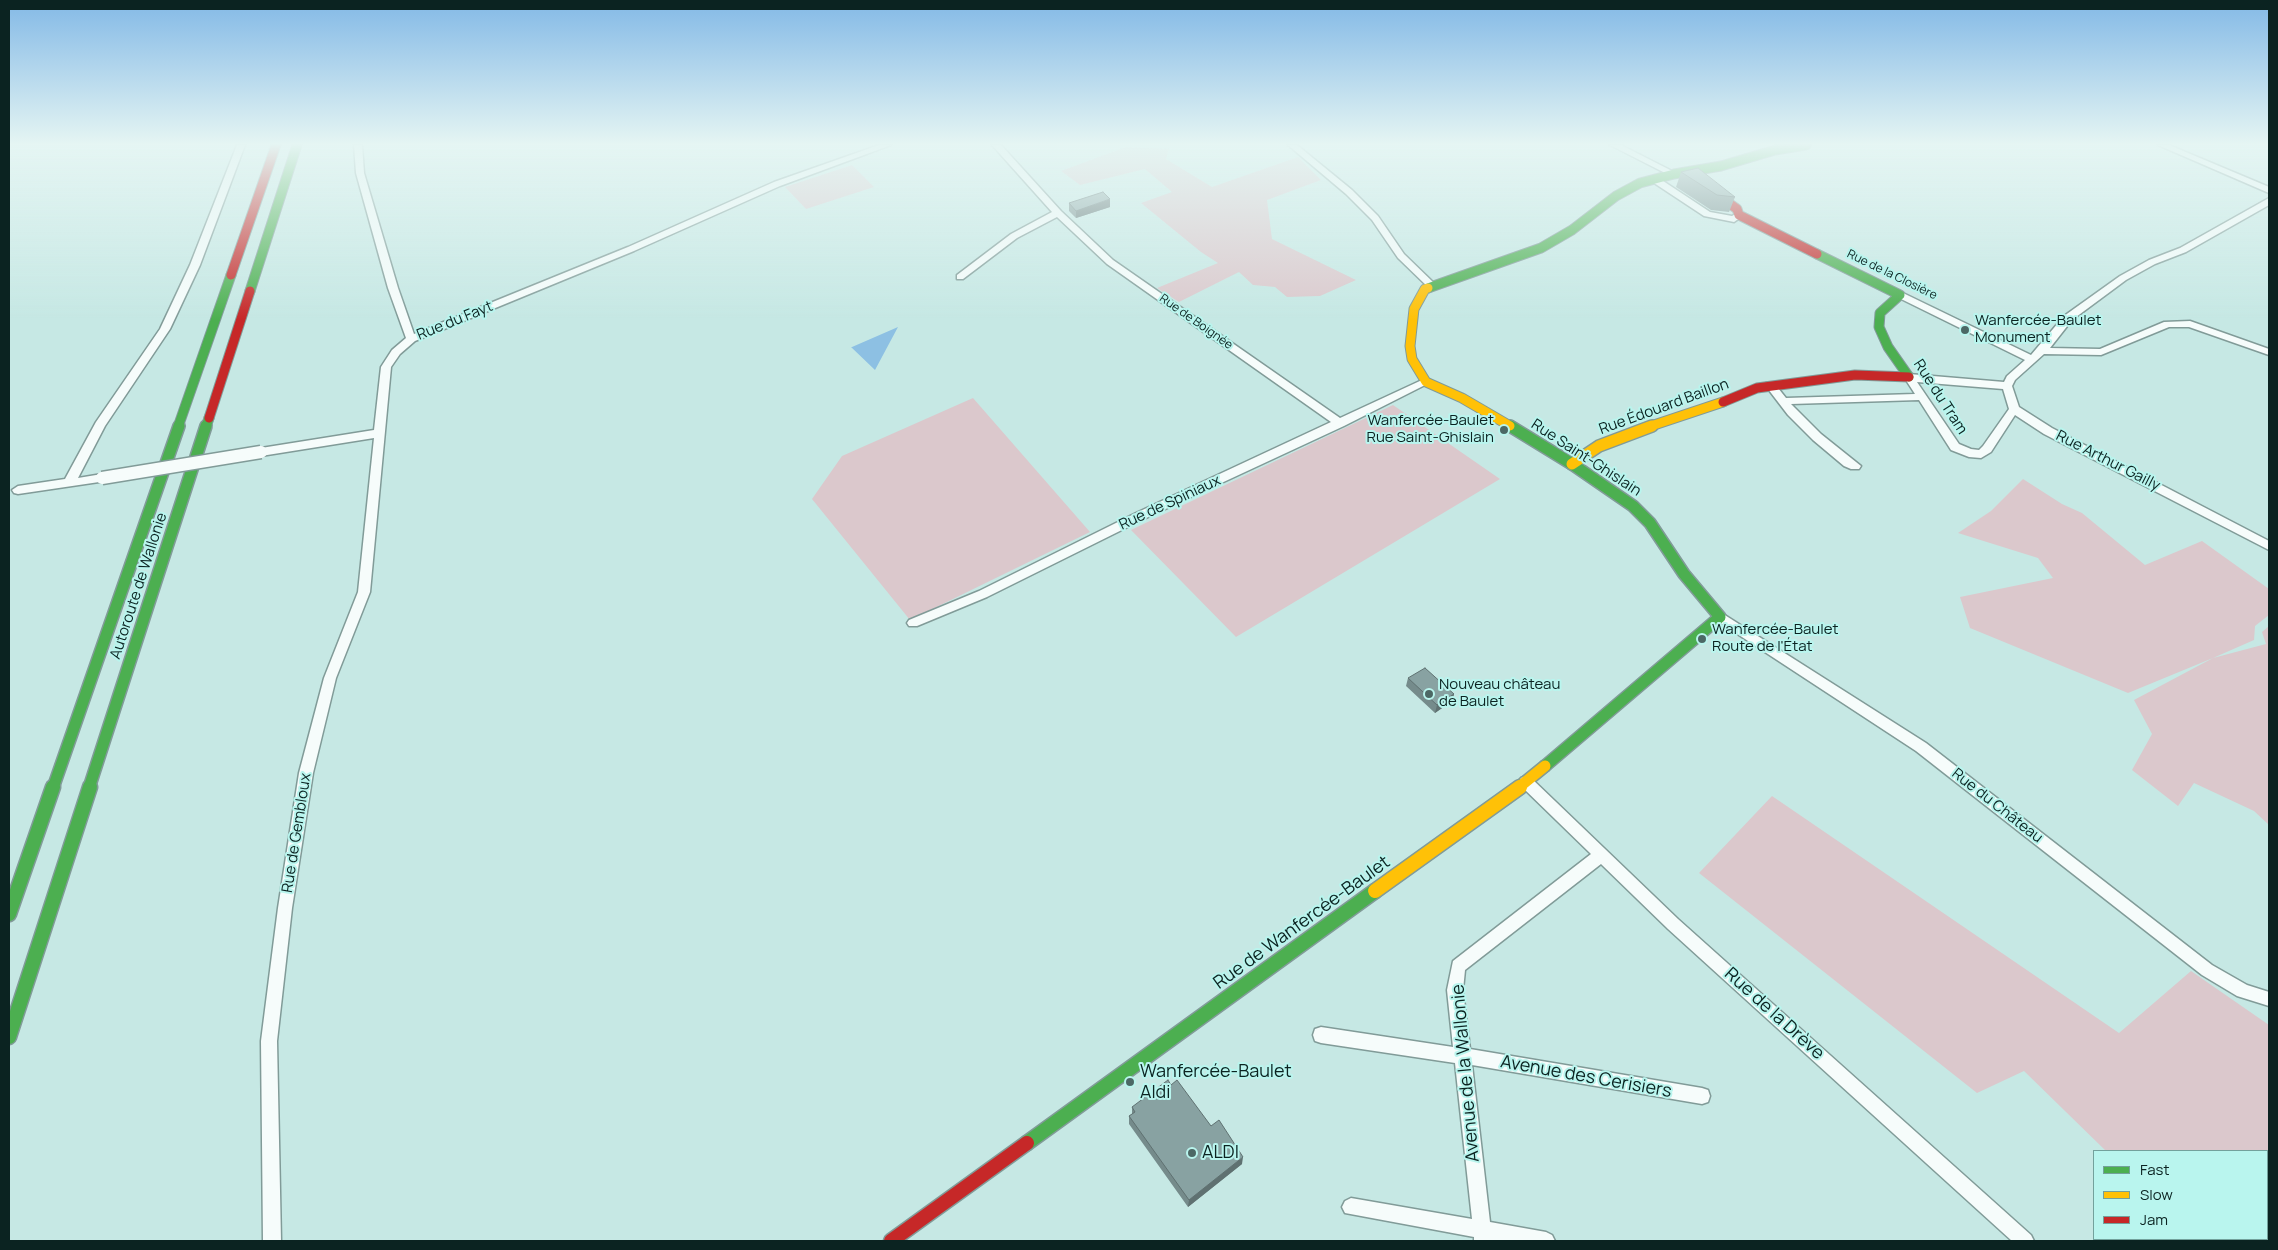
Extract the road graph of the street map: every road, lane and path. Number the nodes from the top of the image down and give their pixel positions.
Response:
1 (219, 203) edge
2 (256, 203) edge
3 (278, 203) edge
4 (369, 203) edge
5 (733, 203) edge
6 (1050, 203) edge
7 (1360, 203) edge
8 (1607, 203) edge
9 (1689, 203) edge
10 (1729, 203) edge
11 (2265, 203) edge
12 (1058, 212) junction
13 (1739, 215) junction
14 (960, 277) dead end
15 (1432, 286) junction
16 (1900, 295) junction
17 (410, 339) junction
18 (2042, 351) junction
19 (2269, 352) edge
20 (2033, 360) junction
21 (1909, 377) junction
22 (1426, 382) junction
23 (1770, 385) junction
24 (2007, 386) junction
25 (1921, 397) junction
26 (1784, 402) junction
27 (2014, 409) junction
28 (1340, 423) junction
29 (380, 433) junction
30 (1572, 464) junction
31 (1855, 466) dead end
32 (69, 483) junction
33 (18, 490) dead end
34 (2269, 546) edge
35 (1720, 617) junction
36 (913, 623) dead end
37 (1526, 782) junction
38 (1602, 855) junction
39 (9, 914) edge
40 (2269, 999) edge
41 (1321, 1035) dead end
42 (9, 1037) edge
43 (1463, 1056) junction
44 (1702, 1096) dead end
45 (1351, 1207) dead end
46 (1482, 1236) edge
47 (272, 1241) edge
48 (892, 1241) edge
49 (1546, 1241) edge
50 (2024, 1241) edge

1 - 32 street
2 - 39 main road, Autoroute de Wallonie
3 - 42 main road, Autoroute de Wallonie
4 - 17 street
5 - 17 street, Rue du Fayt
6 - 12 street, Rue de Boignée
7 - 15 street
8 - 15 main road
9 - 13 street, Rue de la Closière
10 - 13 main road, Rue de la Closière
11 - 18 street
12 - 14 street
12 - 28 street, Rue de Boignée
13 - 16 main road, Rue de la Closière
15 - 22 main road
16 - 20 street, Rue de la Closière
16 - 21 main road, Rue du Tram
17 - 29 street, Rue du Fayt
18 - 19 street
18 - 20 street
20 - 24 street
21 - 23 main road, Rue Édouard Baillon
21 - 24 street, Rue Édouard Baillon
21 - 25 street, Rue du Tram
22 - 28 street, Rue de Spiniaux
22 - 30 main road, Rue Saint-Ghislain
23 - 26 street
23 - 30 main road, Rue Édouard Baillon
24 - 27 street
25 - 26 street
25 - 27 street, Rue du Tram
26 - 31 street
27 - 34 street, Rue Arthur Gailly
28 - 36 street, Rue de Spiniaux
29 - 32 street, bridge
29 - 47 street, Rue de Gembloux
30 - 35 main road, Rue Saint-Ghislain
32 - 33 street
35 - 37 main road, Rue de Wanfercée-Baulet
35 - 40 street, Rue du Château
37 - 38 street, Rue de la Drève
37 - 48 main road, Rue de Wanfercée-Baulet
38 - 43 street, Avenue de la Wallonie
38 - 50 street, Rue de la Drève
41 - 43 street, Avenue des Cerisiers
43 - 44 street, Avenue des Cerisiers
43 - 46 street, Avenue de la Wallonie
45 - 46 street
46 - 49 street

